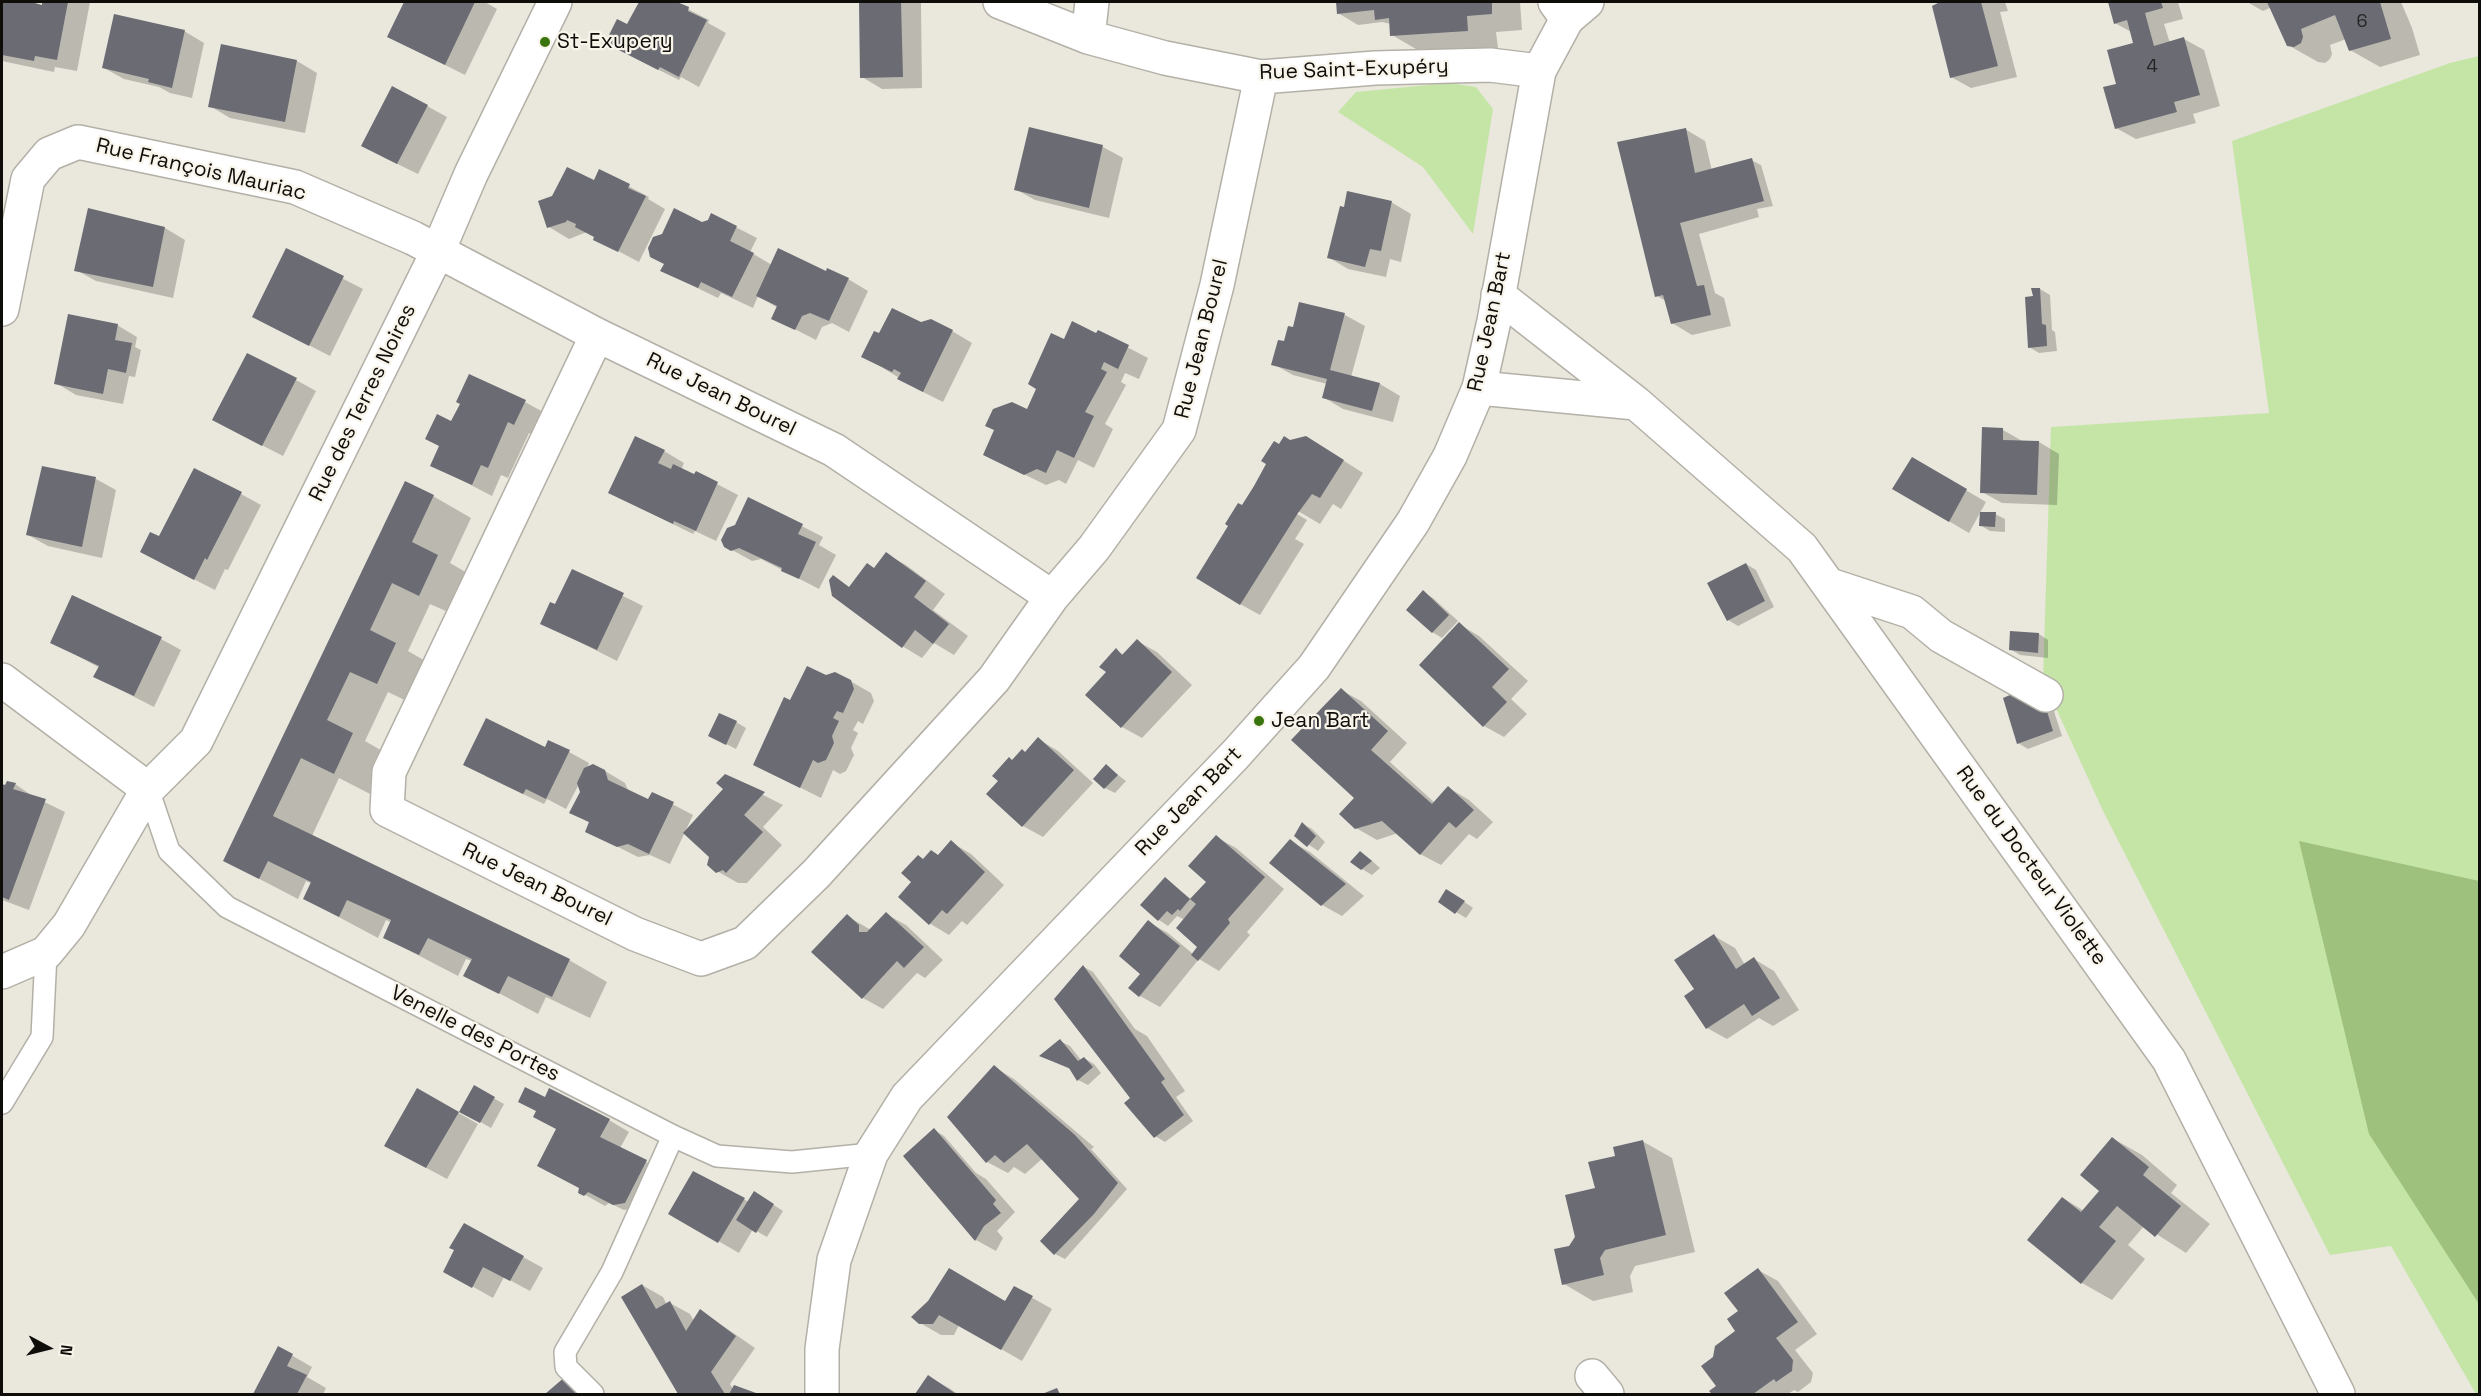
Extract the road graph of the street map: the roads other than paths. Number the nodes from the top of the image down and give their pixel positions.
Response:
1 (555, 2) edge
2 (1000, 2) edge
3 (1092, 2) edge
4 (1570, 7) edge
5 (1088, 36) junction
6 (1539, 71) junction
7 (1261, 77) junction
8 (438, 251) junction
9 (1498, 295) junction
10 (2, 309) edge
11 (597, 335) junction
12 (1479, 388) junction
13 (1636, 403) junction
14 (1830, 585) junction
15 (1052, 597) junction
16 (2, 680) edge
17 (2046, 695) dead end
18 (148, 789) junction
19 (46, 953) junction
20 (2, 972) edge
21 (2, 1103) edge
22 (673, 1136) junction
23 (871, 1154) junction
24 (593, 1395) edge
25 (822, 1395) edge
26 (2338, 1395) edge

1 - 8 street, Rue des Terres Noires
2 - 5 street, Rue Saint-Exupéry
3 - 5 street
4 - 6 street, Rue Jean Bart
5 - 7 street, Rue Saint-Exupéry
6 - 7 street, Rue Saint-Exupéry
6 - 9 street, Rue Jean Bart
7 - 15 street, Rue Jean Bourel
8 - 10 street, Rue François Mauriac
8 - 11 street, Rue Jean Bourel
8 - 18 street, Rue des Terres Noires
9 - 12 street, Rue Jean Bart
9 - 13 street, Rue du Docteur Violette
11 - 15 street, Rue Jean Bourel
11 - 15 street, Rue Jean Bourel
12 - 13 street
12 - 23 street, Rue Jean Bart
13 - 14 street, Rue du Docteur Violette
14 - 17 street
14 - 26 street, Rue du Docteur Violette
16 - 18 street
18 - 19 street, Rue des Terres Noires
18 - 22 lane, Venelle des Portes
19 - 20 street
19 - 21 lane
22 - 23 lane, Venelle des Portes
22 - 24 lane
23 - 25 street, Rue Jean Bart

